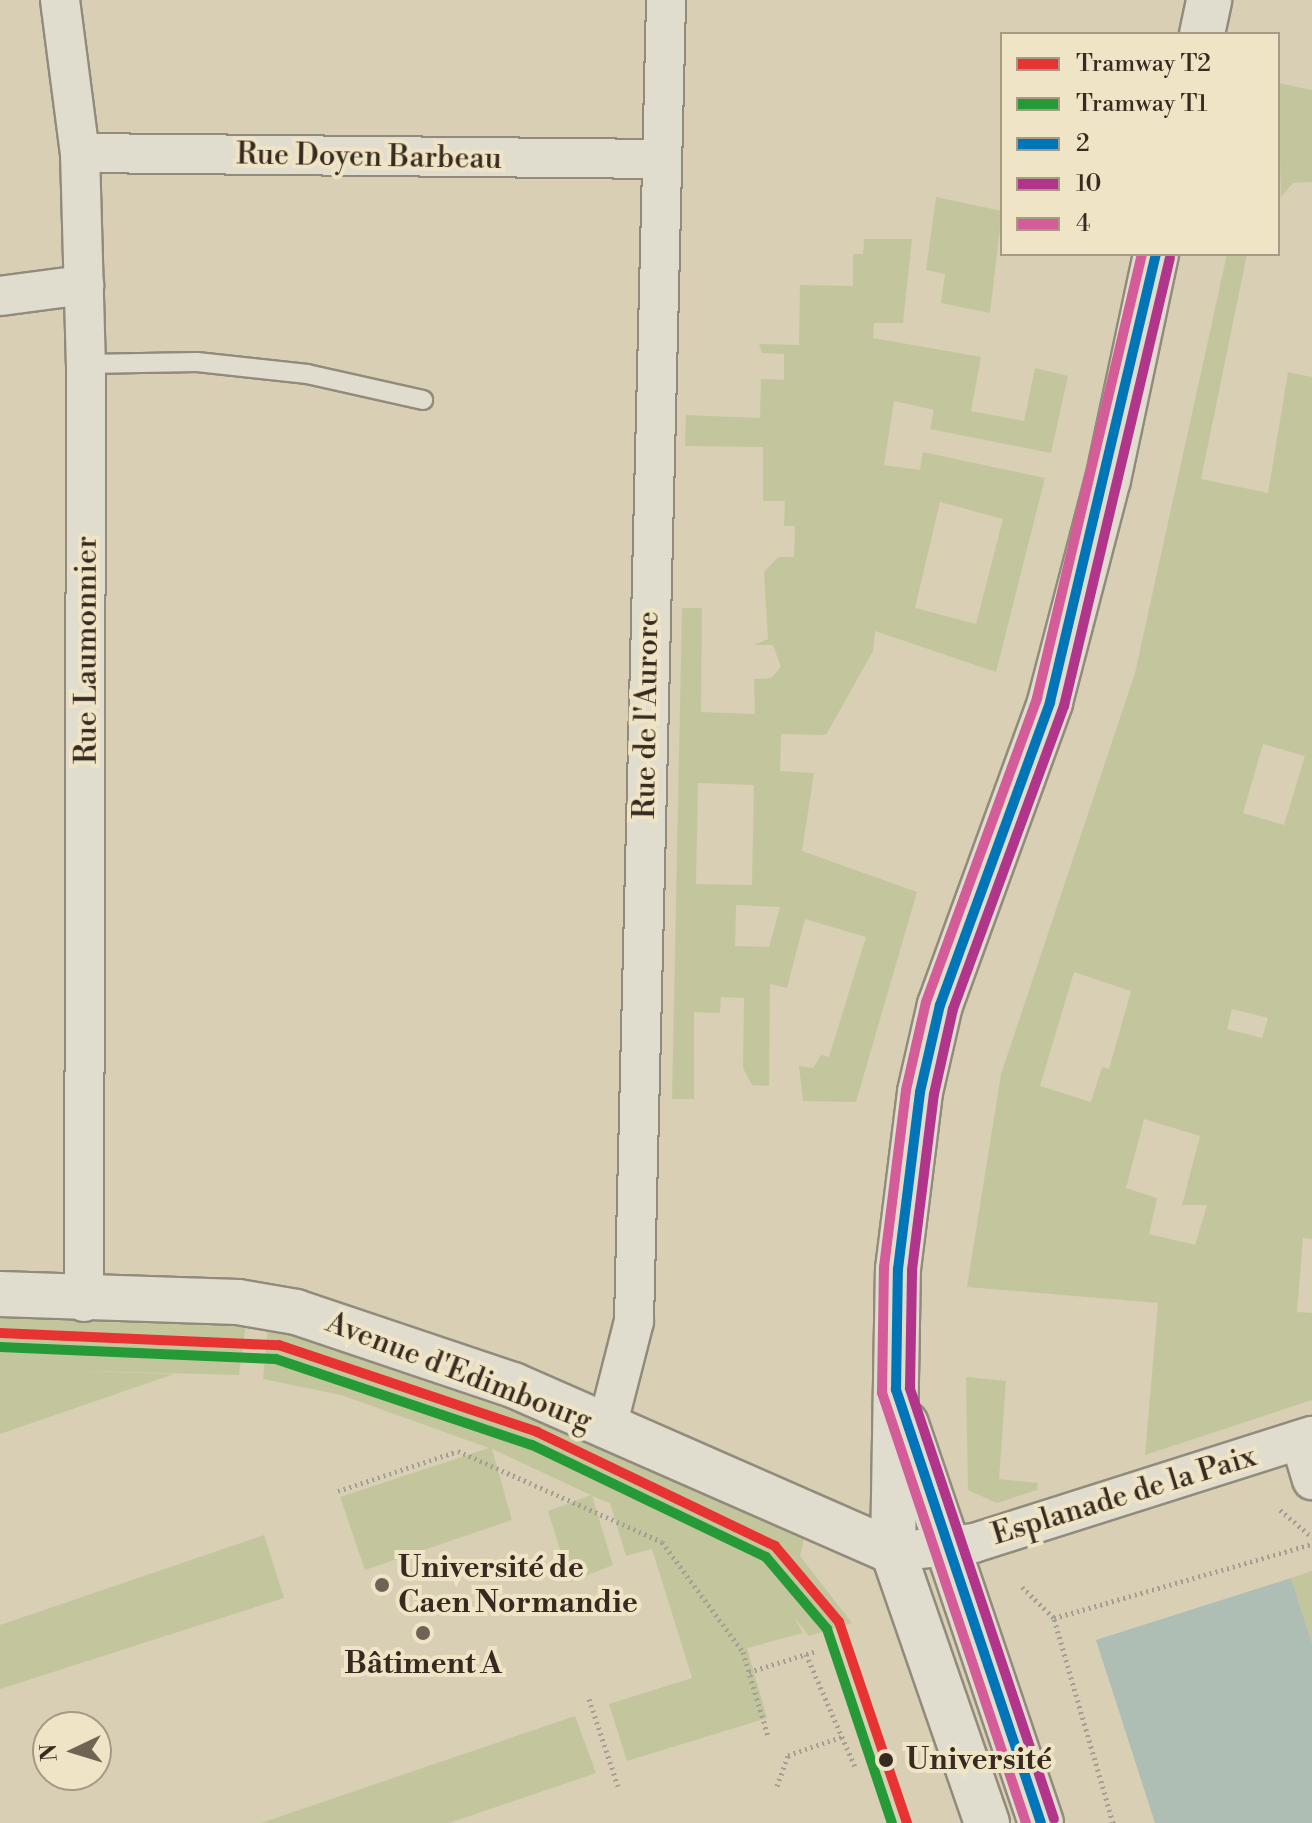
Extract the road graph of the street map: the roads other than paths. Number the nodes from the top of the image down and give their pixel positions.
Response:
1 (60, 0) edge
2 (666, 0) edge
3 (1209, 0) edge
4 (1202, 32) edge
5 (80, 153) junction
6 (658, 159) junction
7 (1156, 256) edge
8 (84, 285) junction
9 (0, 296) edge
10 (86, 364) junction
11 (423, 400) dead end
12 (0, 1294) edge
13 (84, 1302) junction
14 (896, 1390) junction
15 (607, 1427) junction
16 (1306, 1438) edge
17 (1312, 1480) edge
18 (947, 1548) junction
19 (893, 1552) junction
20 (987, 1823) edge
21 (1041, 1823) edge

1 - 5 street, Rue Laumonnier
2 - 6 street, Rue de l'Aurore
3 - 4 main road
5 - 6 street, Rue Doyen Barbeau
5 - 8 street, Rue Laumonnier
6 - 15 street, Rue de l'Aurore
7 - 14 main road
8 - 9 street
8 - 10 street, Rue Laumonnier
10 - 11 lane
10 - 13 street, Rue Laumonnier
12 - 13 main road, Avenue d'Edimbourg
13 - 15 main road, Avenue d'Edimbourg
14 - 18 main road
14 - 19 main road
15 - 19 main road, Avenue d'Edimbourg
16 - 17 street
16 - 18 street, Esplanade de la Paix
18 - 19 street, Esplanade de la Paix
18 - 21 main road, Esplanade de la Paix
19 - 20 main road

